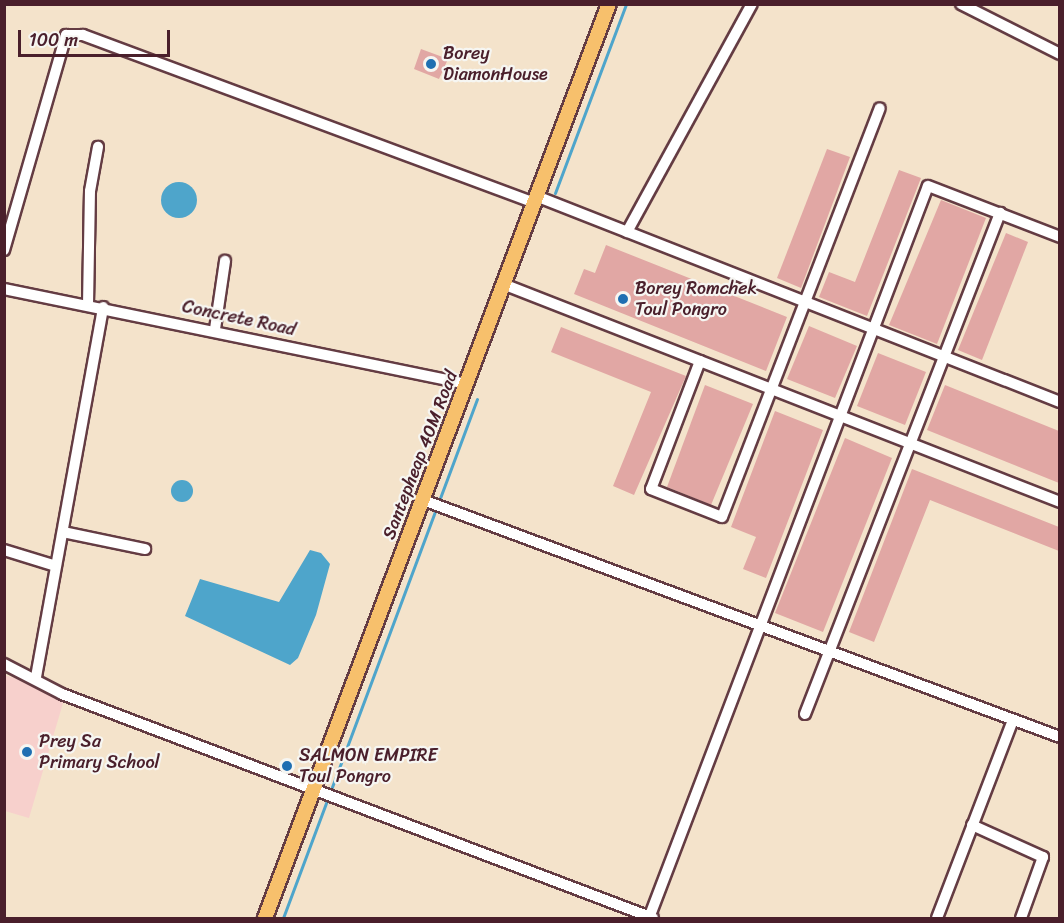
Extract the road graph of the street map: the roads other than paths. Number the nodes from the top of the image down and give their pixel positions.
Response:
1 (609, 4) edge
2 (752, 4) edge
3 (961, 4) edge
4 (1059, 54) edge
5 (880, 108) dead end
6 (98, 147) dead end
7 (535, 200) junction
8 (1000, 213) junction
9 (627, 232) junction
10 (1059, 237) edge
11 (4, 250) edge
12 (225, 261) dead end
13 (503, 284) junction
14 (4, 289) edge
15 (806, 302) junction
16 (88, 304) junction
17 (103, 307) junction
18 (873, 328) junction
19 (215, 329) junction
20 (944, 356) junction
21 (700, 361) junction
22 (466, 384) junction
23 (772, 389) junction
24 (1059, 402) edge
25 (839, 415) junction
26 (910, 443) junction
27 (427, 501) junction
28 (1059, 502) edge
29 (63, 532) junction
30 (145, 549) dead end
31 (4, 550) edge
32 (56, 566) junction
33 (758, 624) junction
34 (830, 651) junction
35 (4, 664) edge
36 (36, 677) junction
37 (805, 714) dead end
38 (1013, 720) junction
39 (1059, 737) edge
40 (318, 792) junction
41 (972, 825) junction
42 (265, 918) edge
43 (650, 918) edge
44 (937, 918) edge
45 (1021, 918) edge

1 - 7 main road, Santepheap 40M Road
2 - 9 street
3 - 4 street
5 - 15 street
6 - 16 street
7 - 9 street
7 - 11 street
7 - 13 main road, Santepheap 40M Road
8 - 10 street
8 - 18 street
8 - 20 street
9 - 15 street
12 - 19 street
13 - 21 street
13 - 22 main road, Santepheap 40M Road
14 - 16 street, Concrete Road
15 - 18 street
15 - 23 street
16 - 17 street, Concrete Road
17 - 19 street, Concrete Road
17 - 29 street
18 - 20 street
18 - 25 street
19 - 22 street, Concrete Road
20 - 24 street
20 - 26 street
21 - 23 street
21 - 23 street
22 - 27 main road, Santepheap 40M Road
23 - 25 street
25 - 26 street
25 - 33 street
26 - 28 street
26 - 34 street
27 - 33 street
27 - 40 main road, Santepheap 40M Road
29 - 30 street
29 - 32 street
31 - 32 street
32 - 36 street
33 - 34 street
33 - 43 street
34 - 37 street
34 - 38 street
35 - 36 street
36 - 40 street
38 - 39 street
38 - 41 street
40 - 42 main road, Santepheap 40M Road
40 - 43 street
41 - 44 street
41 - 45 street

